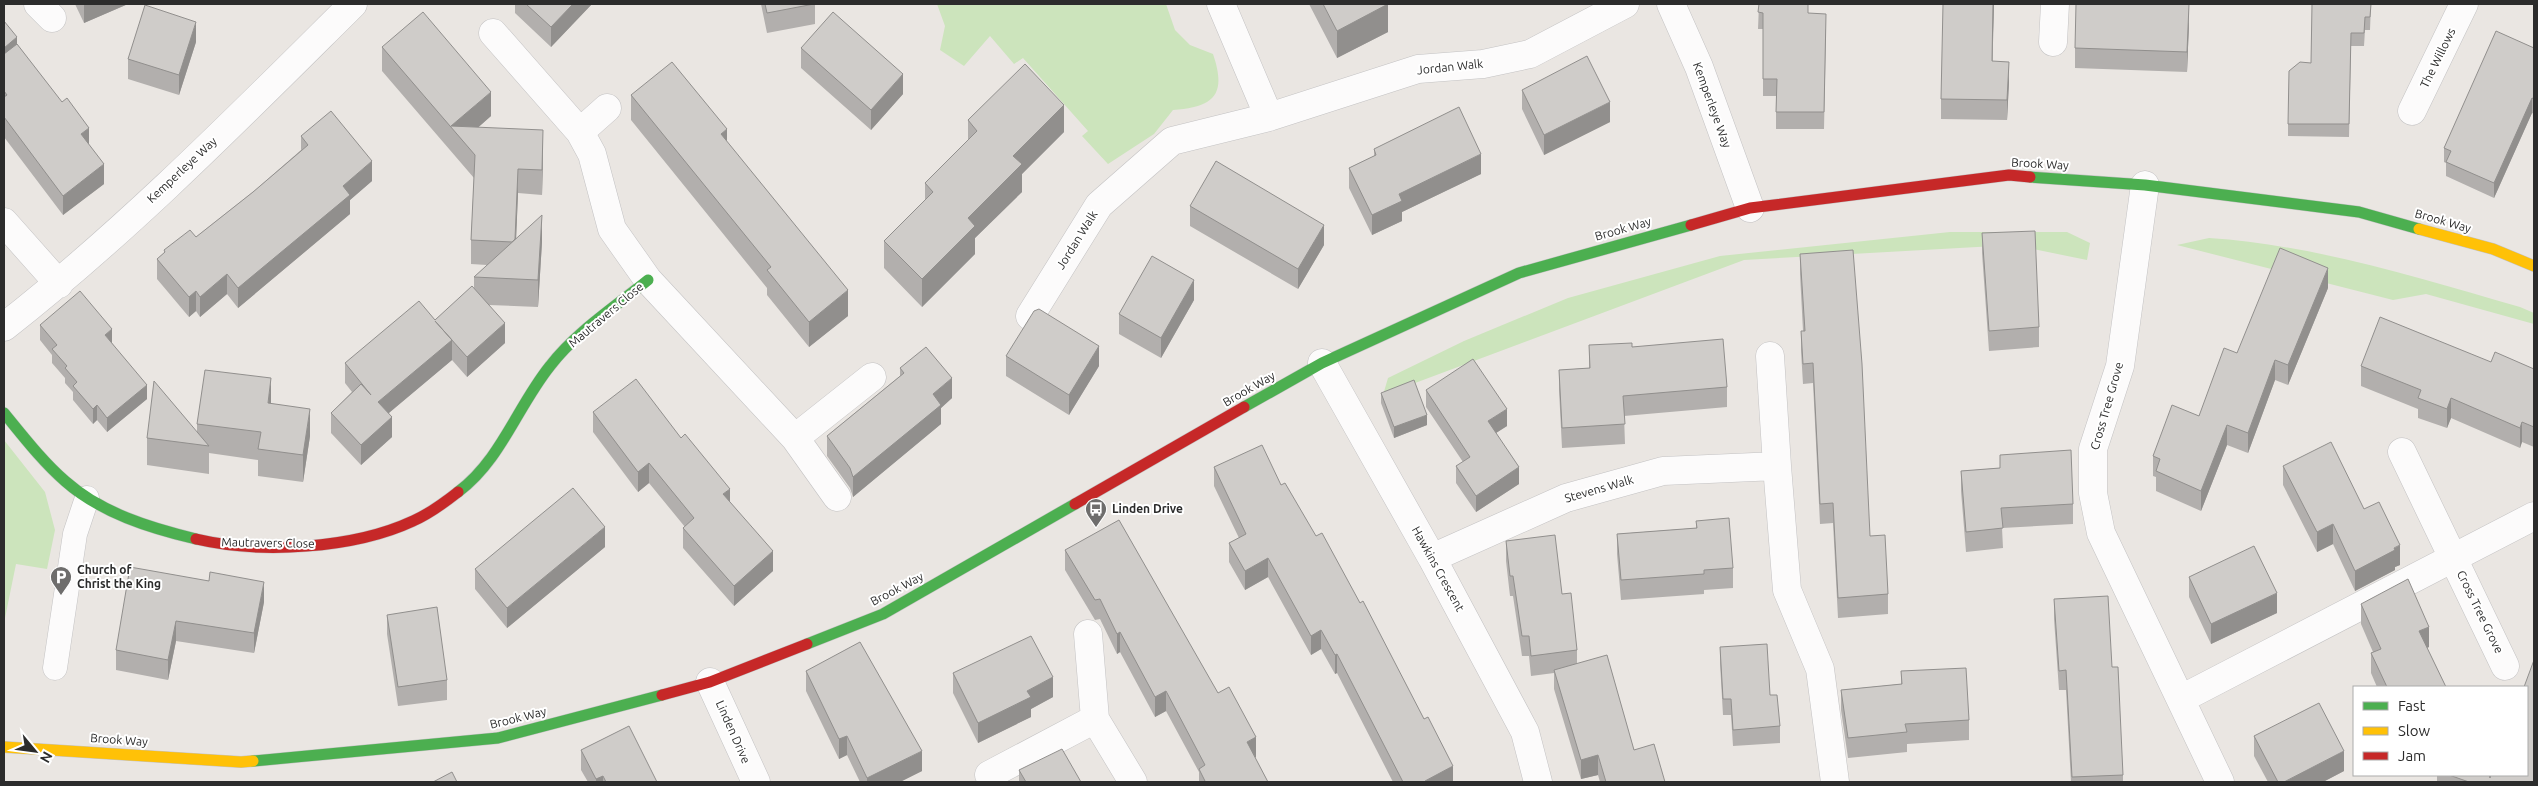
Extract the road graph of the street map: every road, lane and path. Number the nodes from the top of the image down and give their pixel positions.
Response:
1 (353, 4) edge
2 (1221, 4) edge
3 (1625, 4) edge
4 (1671, 4) edge
5 (2054, 4) edge
6 (2464, 4) edge
7 (493, 33) dead end
8 (2053, 42) dead end
9 (607, 108) dead end
10 (2412, 111) dead end
11 (1269, 117) junction
12 (580, 132) junction
13 (2145, 185) junction
14 (1750, 208) junction
15 (4, 222) edge
16 (2534, 266) edge
17 (648, 280) junction
18 (59, 284) junction
19 (1030, 316) edge
20 (4, 327) edge
21 (1770, 356) dead end
22 (1322, 363) junction
23 (872, 377) dead end
24 (4, 413) edge
25 (795, 438) junction
26 (2402, 452) dead end
27 (1777, 466) junction
28 (837, 497) dead end
29 (88, 498) junction
30 (2534, 516) edge
31 (1432, 558) junction
32 (2454, 559) junction
33 (1088, 634) dead end
34 (2505, 666) dead end
35 (55, 668) dead end
36 (710, 682) junction
37 (2181, 699) junction
38 (1095, 719) junction
39 (4, 747) edge
40 (989, 775) dead end
41 (756, 782) edge
42 (1133, 782) edge
43 (1538, 782) edge
44 (1835, 782) edge
45 (2220, 782) edge

1 - 18 street, Kemperleye Way
2 - 11 street
3 - 11 street, Jordan Walk
4 - 14 street, Kemperleye Way
5 - 8 street
6 - 10 street, The Willows
7 - 12 street, Mautravers Close
9 - 12 street
11 - 19 street, Jordan Walk
12 - 17 street, Mautravers Close
13 - 14 street, Brook Way
13 - 16 street, Brook Way
13 - 37 street, Cross Tree Grove
14 - 22 street, Brook Way
15 - 18 street
17 - 25 street, Mautravers Close
17 - 29 street, Mautravers Close
18 - 20 street, Kemperleye Way
21 - 27 street
22 - 31 street, Hawkins Crescent
22 - 36 street, Brook Way
23 - 25 street
24 - 29 street, Mautravers Close
25 - 28 street, Mautravers Close
26 - 32 street, Cross Tree Grove
27 - 31 street, Stevens Walk
27 - 44 street
29 - 35 lane
30 - 32 street, Cross Tree Grove
31 - 43 street, Hawkins Crescent
32 - 34 street, Cross Tree Grove
32 - 37 street, Cross Tree Grove
33 - 38 street
36 - 39 street, Brook Way
36 - 41 street, Linden Drive
37 - 45 street, Cross Tree Grove
38 - 40 street
38 - 42 street

